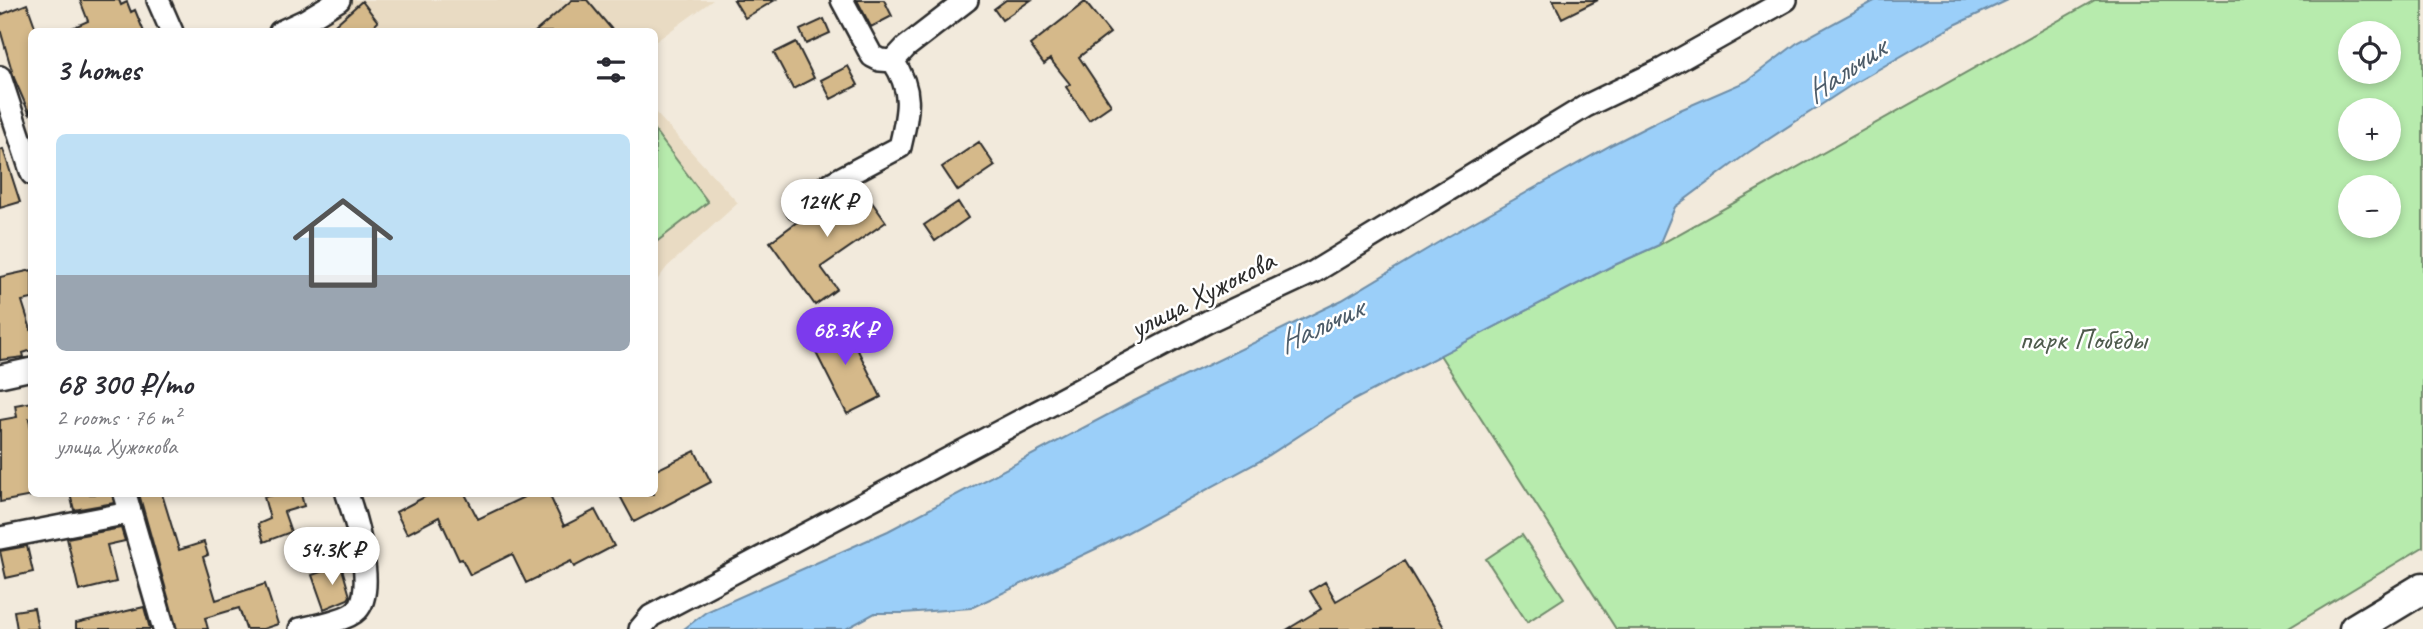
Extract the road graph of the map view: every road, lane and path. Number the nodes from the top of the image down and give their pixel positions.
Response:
1 (158, 0) edge
2 (339, 0) edge
3 (842, 0) edge
4 (967, 0) edge
5 (1786, 0) edge
6 (170, 28) edge
7 (289, 28) edge
8 (893, 61) junction
9 (0, 77) edge
10 (9, 129) edge
11 (28, 166) edge
12 (797, 209) dead end
13 (28, 370) edge
14 (0, 376) edge
15 (348, 497) edge
16 (127, 503) edge
17 (0, 538) edge
18 (2423, 588) edge
19 (164, 629) edge
20 (300, 629) edge
21 (640, 629) edge
22 (2355, 629) edge

1 - 6 street
2 - 7 street
3 - 8 street
4 - 8 street
5 - 21 street, улица Хужокова
8 - 12 street
9 - 10 street
10 - 11 street
13 - 14 street
15 - 20 street
16 - 17 street
16 - 19 street
18 - 22 main road

